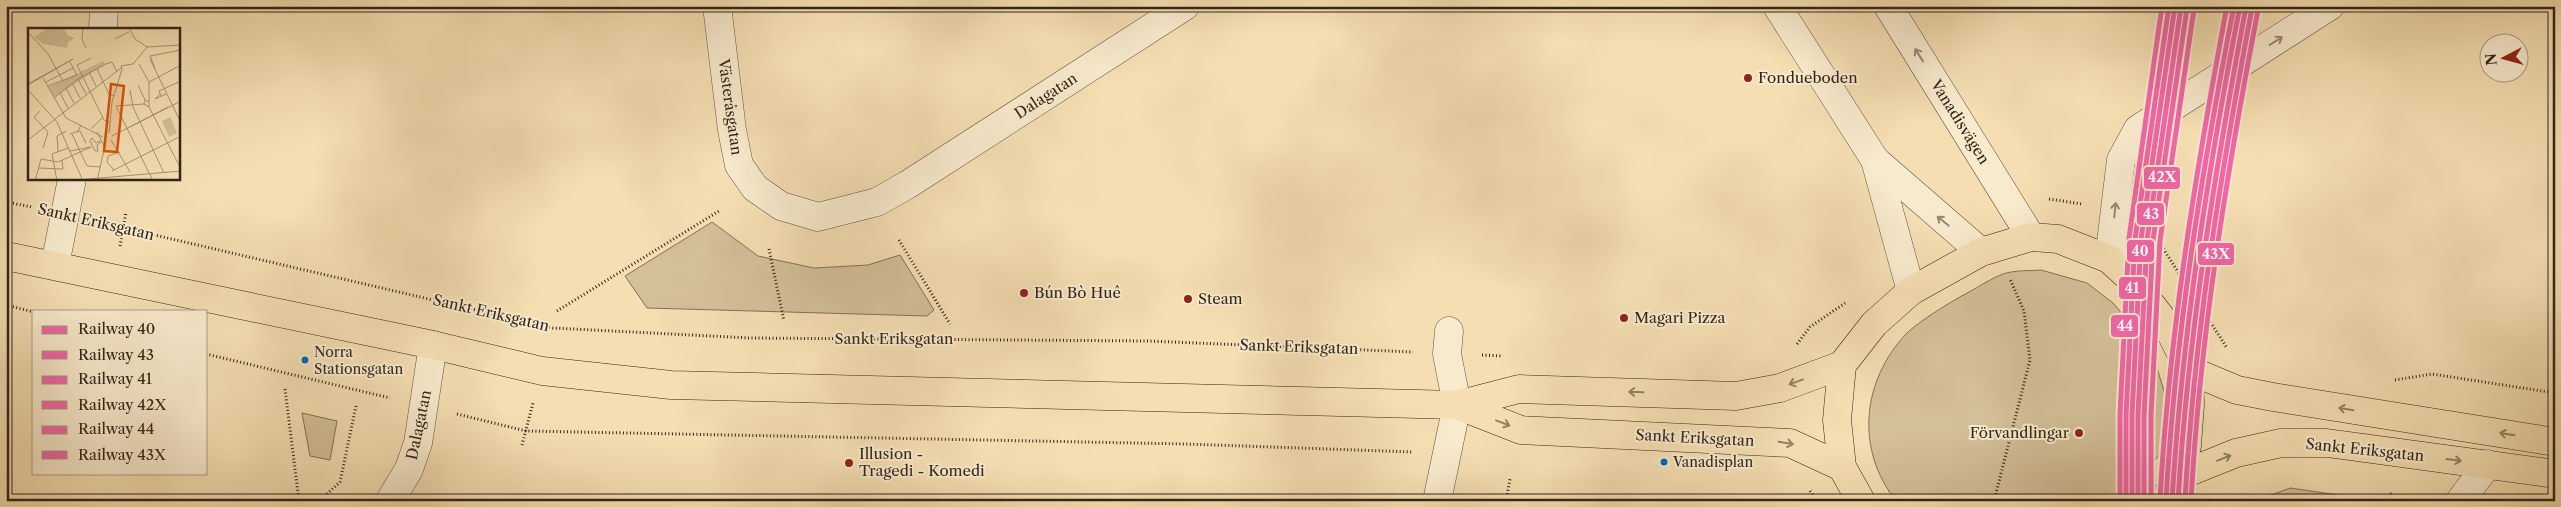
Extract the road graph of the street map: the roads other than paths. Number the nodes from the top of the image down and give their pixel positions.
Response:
1 (104, 6) edge
2 (717, 6) edge
3 (1184, 6) edge
4 (1777, 6) edge
5 (1888, 6) edge
6 (2330, 6) edge
7 (103, 28) edge
8 (1875, 160) junction
9 (72, 180) edge
10 (907, 186) joint
11 (2032, 236) junction
12 (1980, 252) junction
13 (6, 256) edge
14 (2109, 258) junction
15 (54, 265) junction
16 (1910, 291) junction
17 (1448, 342) road end
18 (433, 345) junction
19 (1842, 365) junction
20 (2189, 370) junction
21 (1457, 406) junction
22 (2555, 442) edge
23 (2488, 464) junction
24 (1842, 467) junction
25 (2555, 474) edge
26 (2179, 476) junction
27 (390, 501) edge
28 (1437, 501) edge
29 (1861, 501) edge
30 (2163, 501) edge
31 (2460, 501) edge

1 - 7 street
2 - 10 street, Västeråsgatan
3 - 10 street, Dalagatan
4 - 8 street
11 -> 5 street, Vanadisvägen
14 -> 6 street
12 -> 8 street
8 - 16 street
9 - 15 street
11 - 12 main road
11 - 14 main road
12 - 16 main road
13 - 15 main road, Sankt Eriksgatan
14 - 20 main road
15 - 18 main road, Sankt Eriksgatan
16 - 19 main road
17 - 21 street
18 - 21 main road, Sankt Eriksgatan
18 - 27 street, Dalagatan
19 -> 21 main road, Sankt Eriksgatan
19 - 24 main road
22 -> 20 main road
20 - 26 main road
21 -> 24 main road, Sankt Eriksgatan
21 - 28 street
23 - 25 main road, Sankt Eriksgatan
26 -> 23 main road, Sankt Eriksgatan
23 - 31 street
24 - 29 main road
26 - 30 main road

